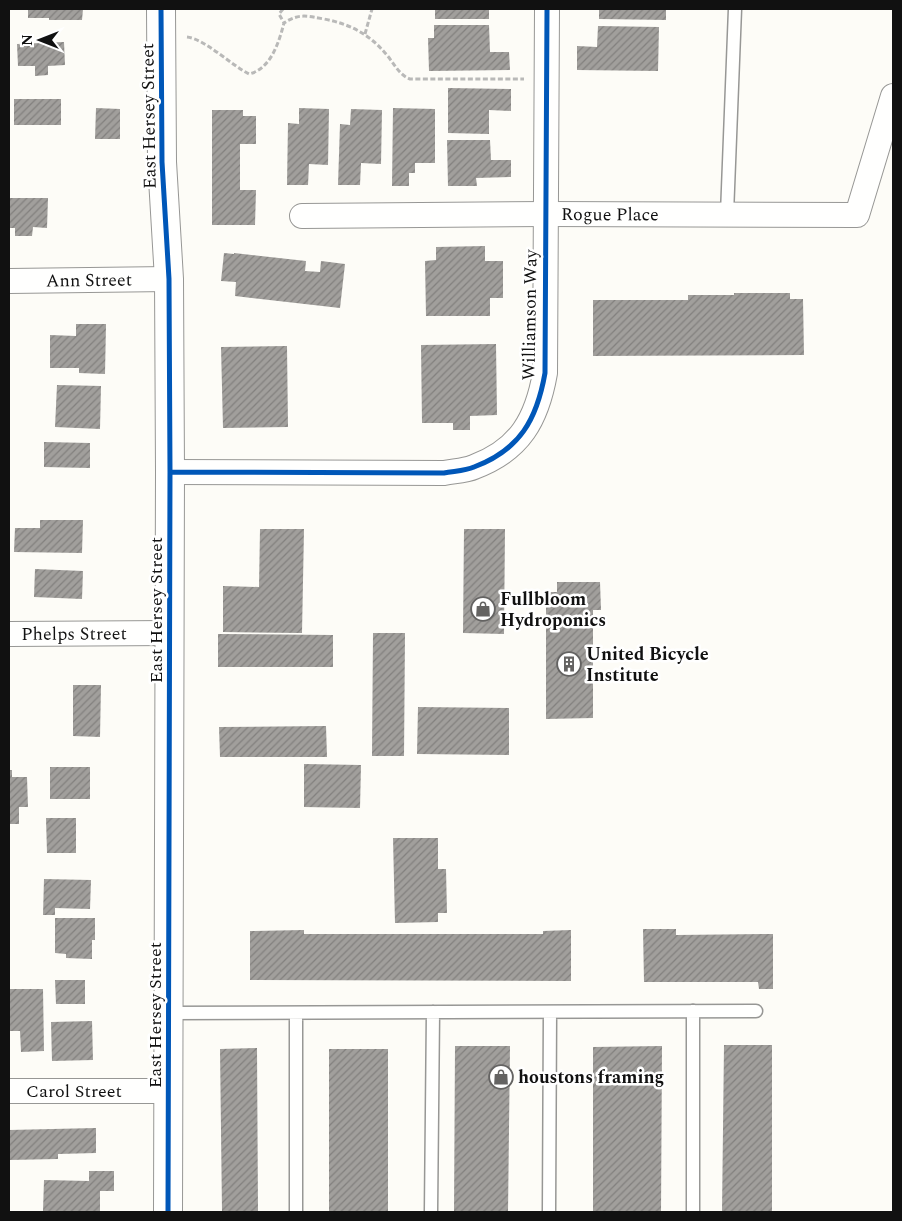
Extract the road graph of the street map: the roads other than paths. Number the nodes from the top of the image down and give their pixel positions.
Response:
1 (547, 9) edge
2 (735, 9) edge
3 (161, 22) edge
4 (893, 96) edge
5 (546, 214) junction
6 (727, 214) junction
7 (302, 216) dead end
8 (169, 279) junction
9 (9, 280) edge
10 (170, 472) junction
11 (170, 632) junction
12 (9, 634) edge
13 (694, 1011) junction
14 (756, 1011) dead end
15 (433, 1012) junction
16 (550, 1012) junction
17 (168, 1013) junction
18 (296, 1013) junction
19 (9, 1091) edge
20 (168, 1091) junction
21 (168, 1212) edge
22 (296, 1212) edge
23 (432, 1212) edge
24 (549, 1212) edge
25 (693, 1212) edge

1 - 5 street, Williamson Way
2 - 6 lane
3 - 8 street, East Hersey Street
4 - 6 street, Rogue Place
5 - 6 street, Rogue Place
5 - 7 street, Rogue Place
5 - 10 street, Williamson Way
8 - 9 street, Ann Street
8 - 10 street, East Hersey Street
10 - 11 street, East Hersey Street
11 - 12 street, Phelps Street
11 - 17 street, East Hersey Street
13 - 14 lane
13 - 16 lane
13 - 25 lane
15 - 16 lane
15 - 18 lane
15 - 23 lane
16 - 24 lane
17 - 18 lane
17 - 20 street, East Hersey Street
18 - 22 lane
19 - 20 street, Carol Street
20 - 21 street, East Hersey Street

